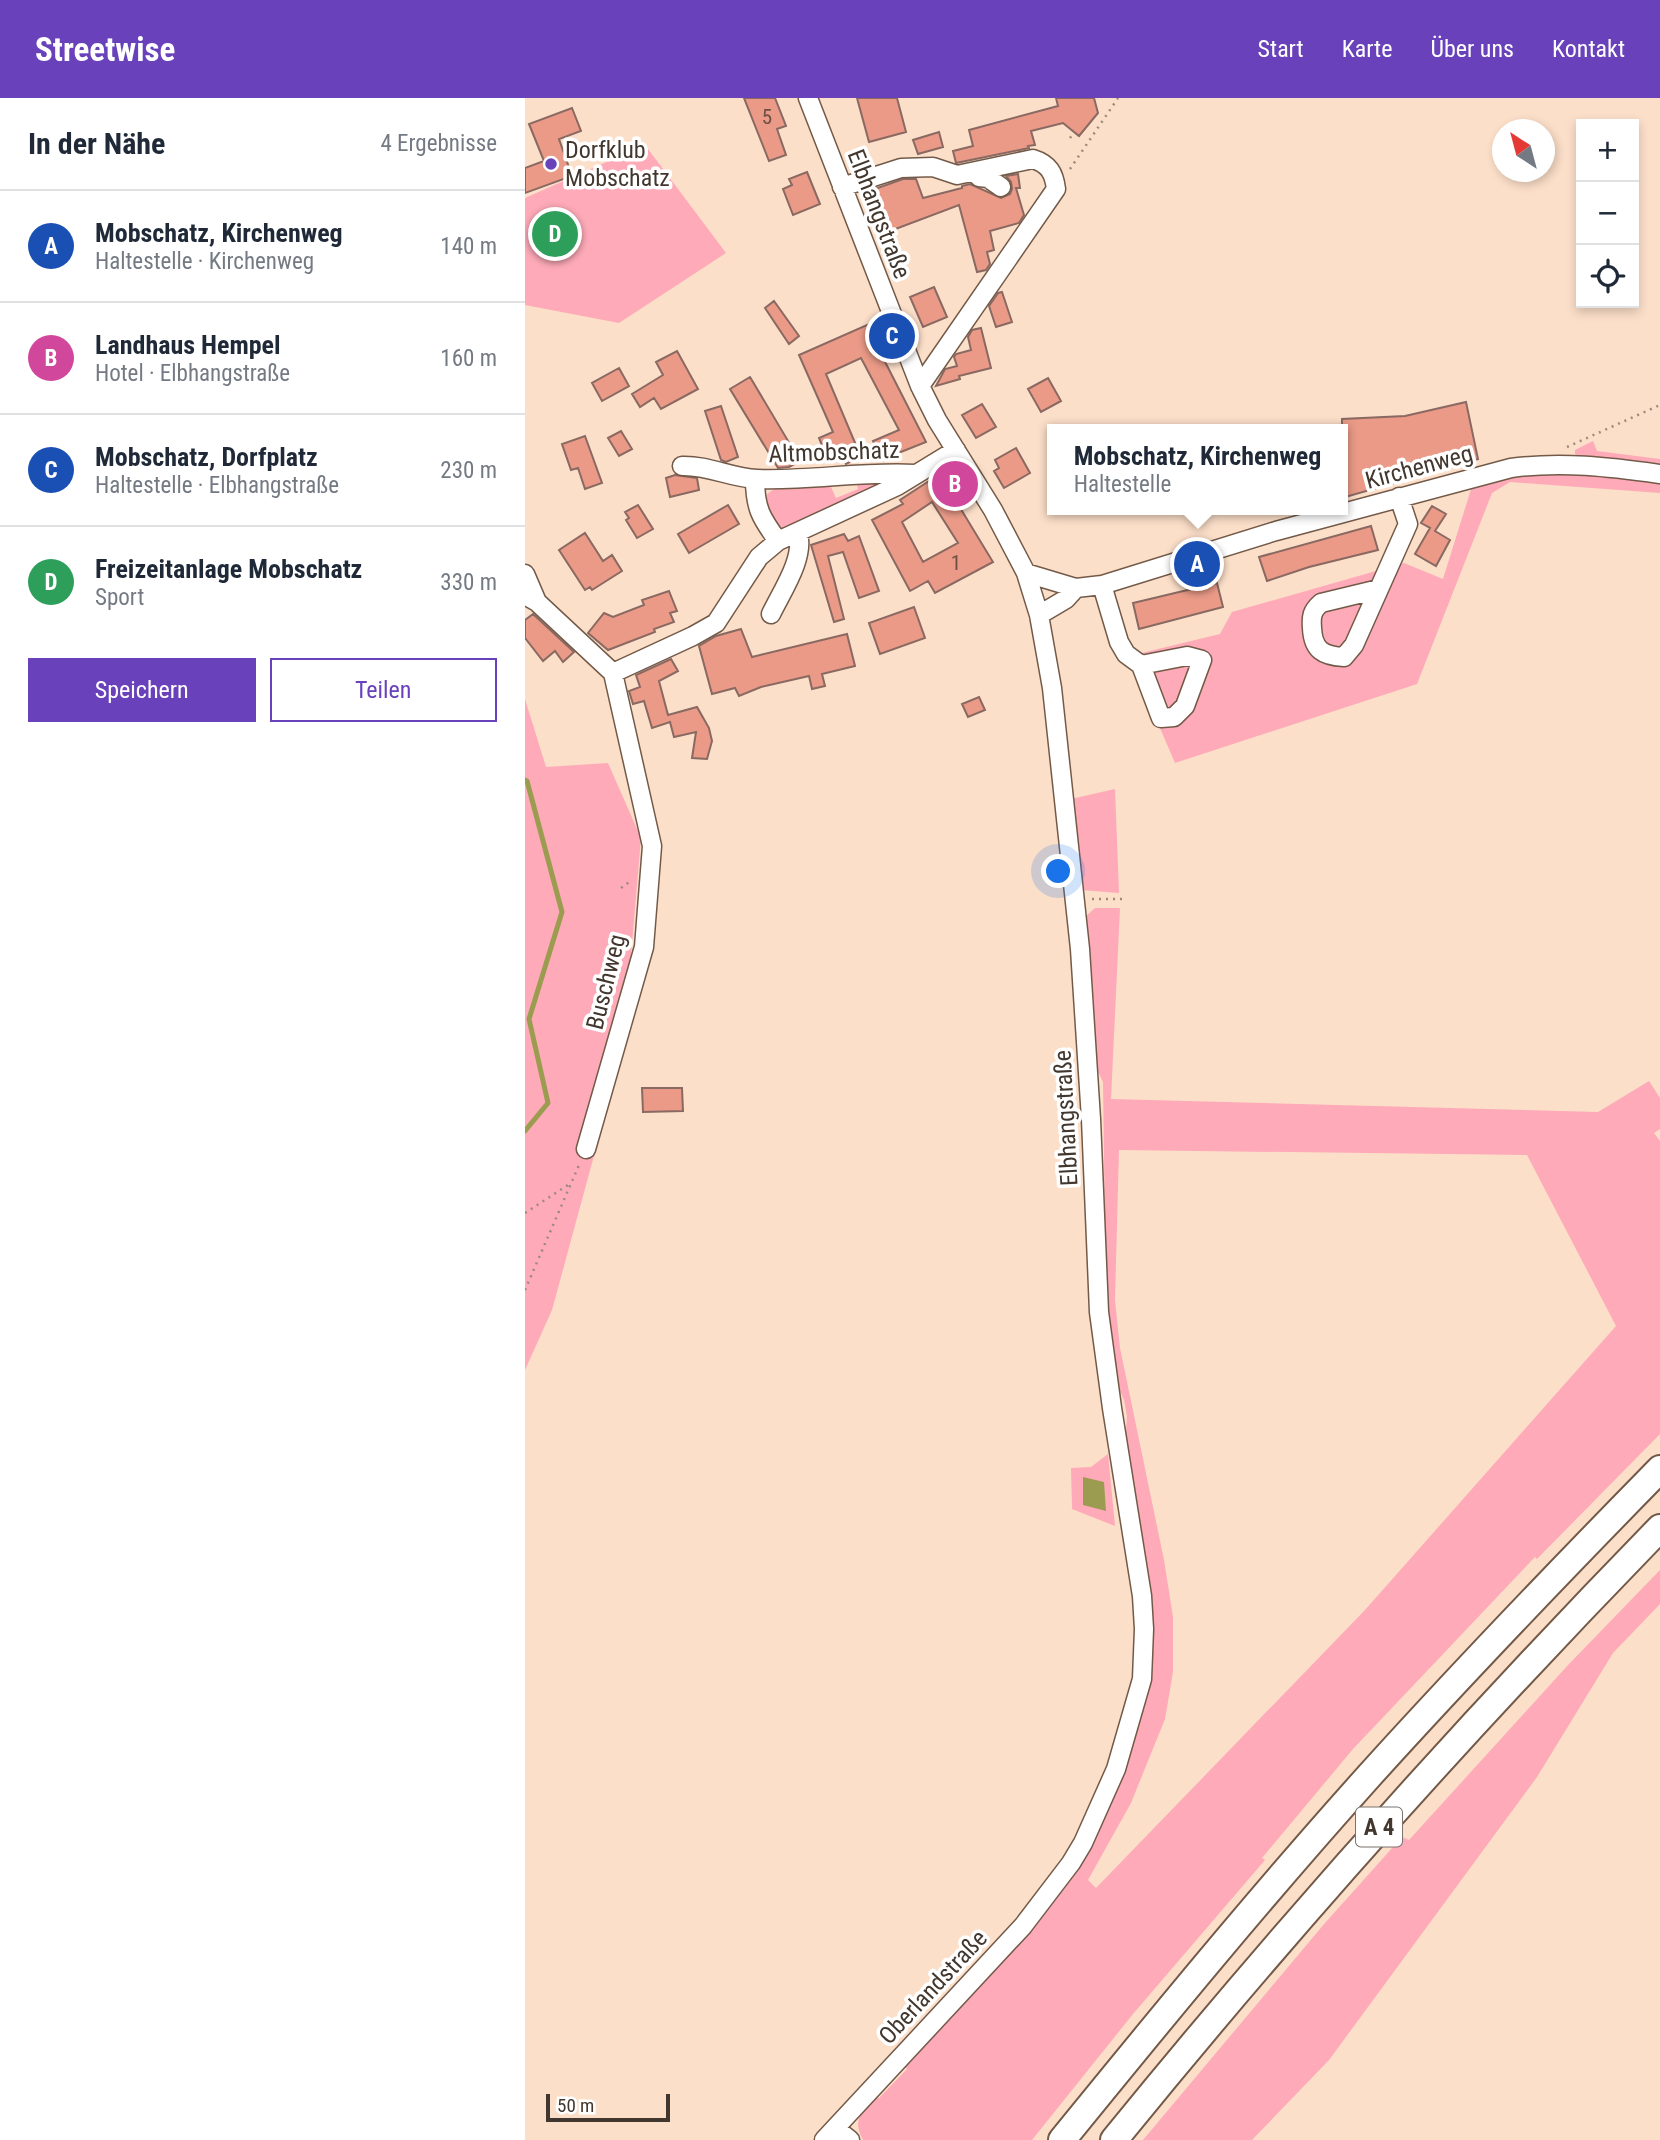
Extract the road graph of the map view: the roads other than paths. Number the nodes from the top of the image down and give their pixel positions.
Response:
1 (808, 98) edge
2 (957, 175) junction
3 (992, 179) dead end
4 (842, 187) junction
5 (920, 387) junction
6 (956, 450) junction
7 (682, 466) dead end
8 (915, 474) junction
9 (1660, 474) edge
10 (755, 479) junction
11 (1399, 498) junction
12 (1348, 512) edge
13 (1336, 515) edge
14 (798, 533) junction
15 (778, 541) junction
16 (1025, 573) junction
17 (525, 574) edge
18 (1102, 585) junction
19 (1076, 588) junction
20 (1380, 589) dead end
21 (531, 599) edge
22 (771, 614) dead end
23 (1039, 615) junction
24 (1141, 665) dead end
25 (613, 673) junction
26 (586, 1149) road end
27 (1660, 1469) edge
28 (1660, 1528) edge
29 (1071, 1863) joint
30 (829, 2134) edge
31 (851, 2140) edge
32 (1062, 2140) edge
33 (1114, 2140) edge

1 - 4 street, Elbhangstraße
2 - 3 street
2 - 4 street
2 - 5 street
4 - 5 street, Elbhangstraße
5 - 6 street, Elbhangstraße
6 - 8 street, Altmobschatz
6 - 16 street, Elbhangstraße
7 - 10 street, Altmobschatz
8 - 10 street, Altmobschatz
8 - 14 street, Altmobschatz
9 - 11 street, Kirchenweg
10 - 15 street, Altmobschatz
11 - 12 street, Kirchenweg
11 - 20 street
13 - 18 street, Kirchenweg
14 - 15 street, Altmobschatz
14 - 22 street
15 - 25 street
16 - 19 street, Kirchenweg
16 - 23 street, Elbhangstraße
17 - 21 street
18 - 19 street, Kirchenweg
18 - 24 street
19 - 23 street
21 - 25 street
23 - 29 street, Elbhangstraße
25 - 26 street, Buschweg
27 - 32 highway, A 4
28 - 33 highway, A 4
29 - 30 street, Oberlandstraße
30 - 31 street

